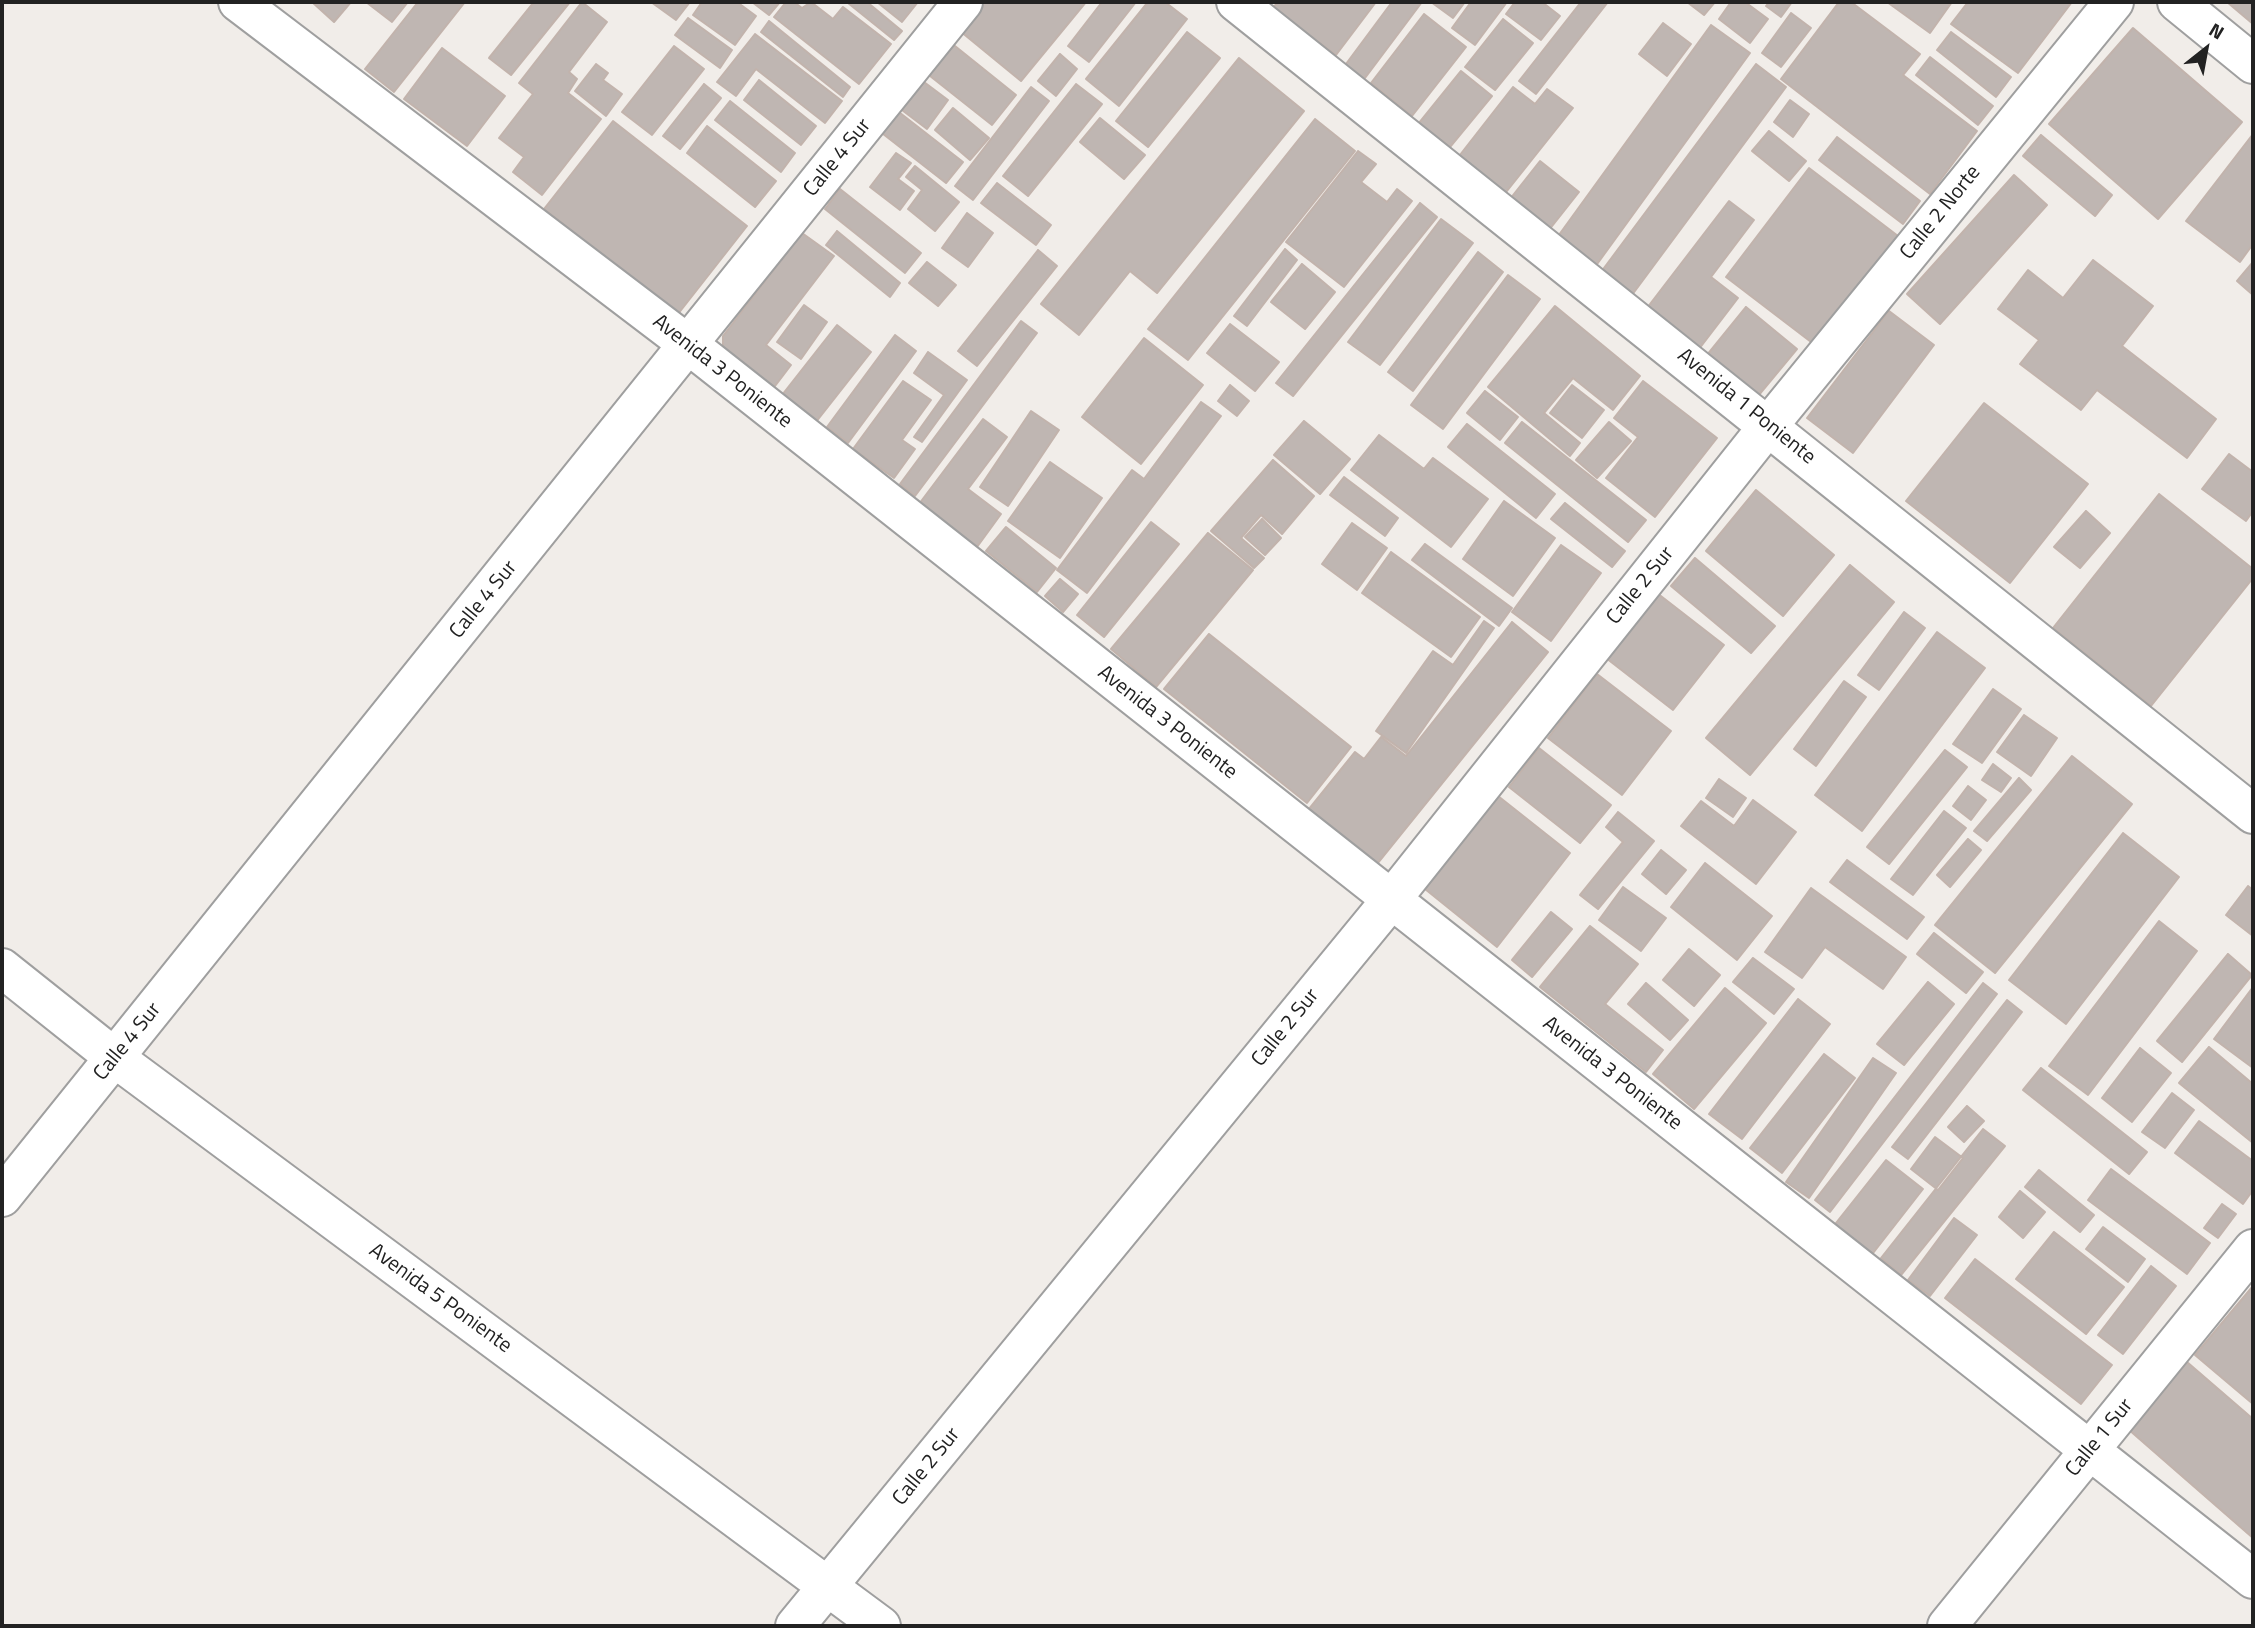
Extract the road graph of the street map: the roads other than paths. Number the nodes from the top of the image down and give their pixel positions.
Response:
1 (238, 2) edge
2 (963, 2) edge
3 (1236, 2) edge
4 (2114, 2) edge
5 (2177, 2) edge
6 (2253, 64) edge
7 (689, 345) junction
8 (1769, 425) junction
9 (2253, 814) edge
10 (1391, 900) junction
11 (2, 968) edge
12 (115, 1058) junction
13 (2, 1197) edge
14 (2253, 1249) edge
15 (2089, 1452) junction
16 (2253, 1579) edge
17 (829, 1586) junction
18 (796, 1626) edge
19 (881, 1626) edge
20 (1947, 1626) edge

1 - 7 street, Avenida 3 Poniente
2 - 7 street, Calle 4 Sur
3 - 8 street, Avenida 1 Poniente
4 - 8 street, Calle 2 Norte
5 - 6 street
7 - 10 street, Avenida 3 Poniente
7 - 12 street, Calle 4 Sur
8 - 9 street, Avenida 1 Poniente
8 - 10 street, Calle 2 Sur
10 - 15 street, Avenida 3 Poniente
10 - 17 street, Calle 2 Sur
11 - 12 street, Avenida 5 Poniente
12 - 13 street, Calle 4 Sur
12 - 17 street, Avenida 5 Poniente
14 - 15 street, Calle 1 Sur
15 - 16 street, Avenida 3 Poniente
15 - 20 street, Calle 1 Sur
17 - 18 street, Calle 2 Sur
17 - 19 street, Avenida 5 Poniente

